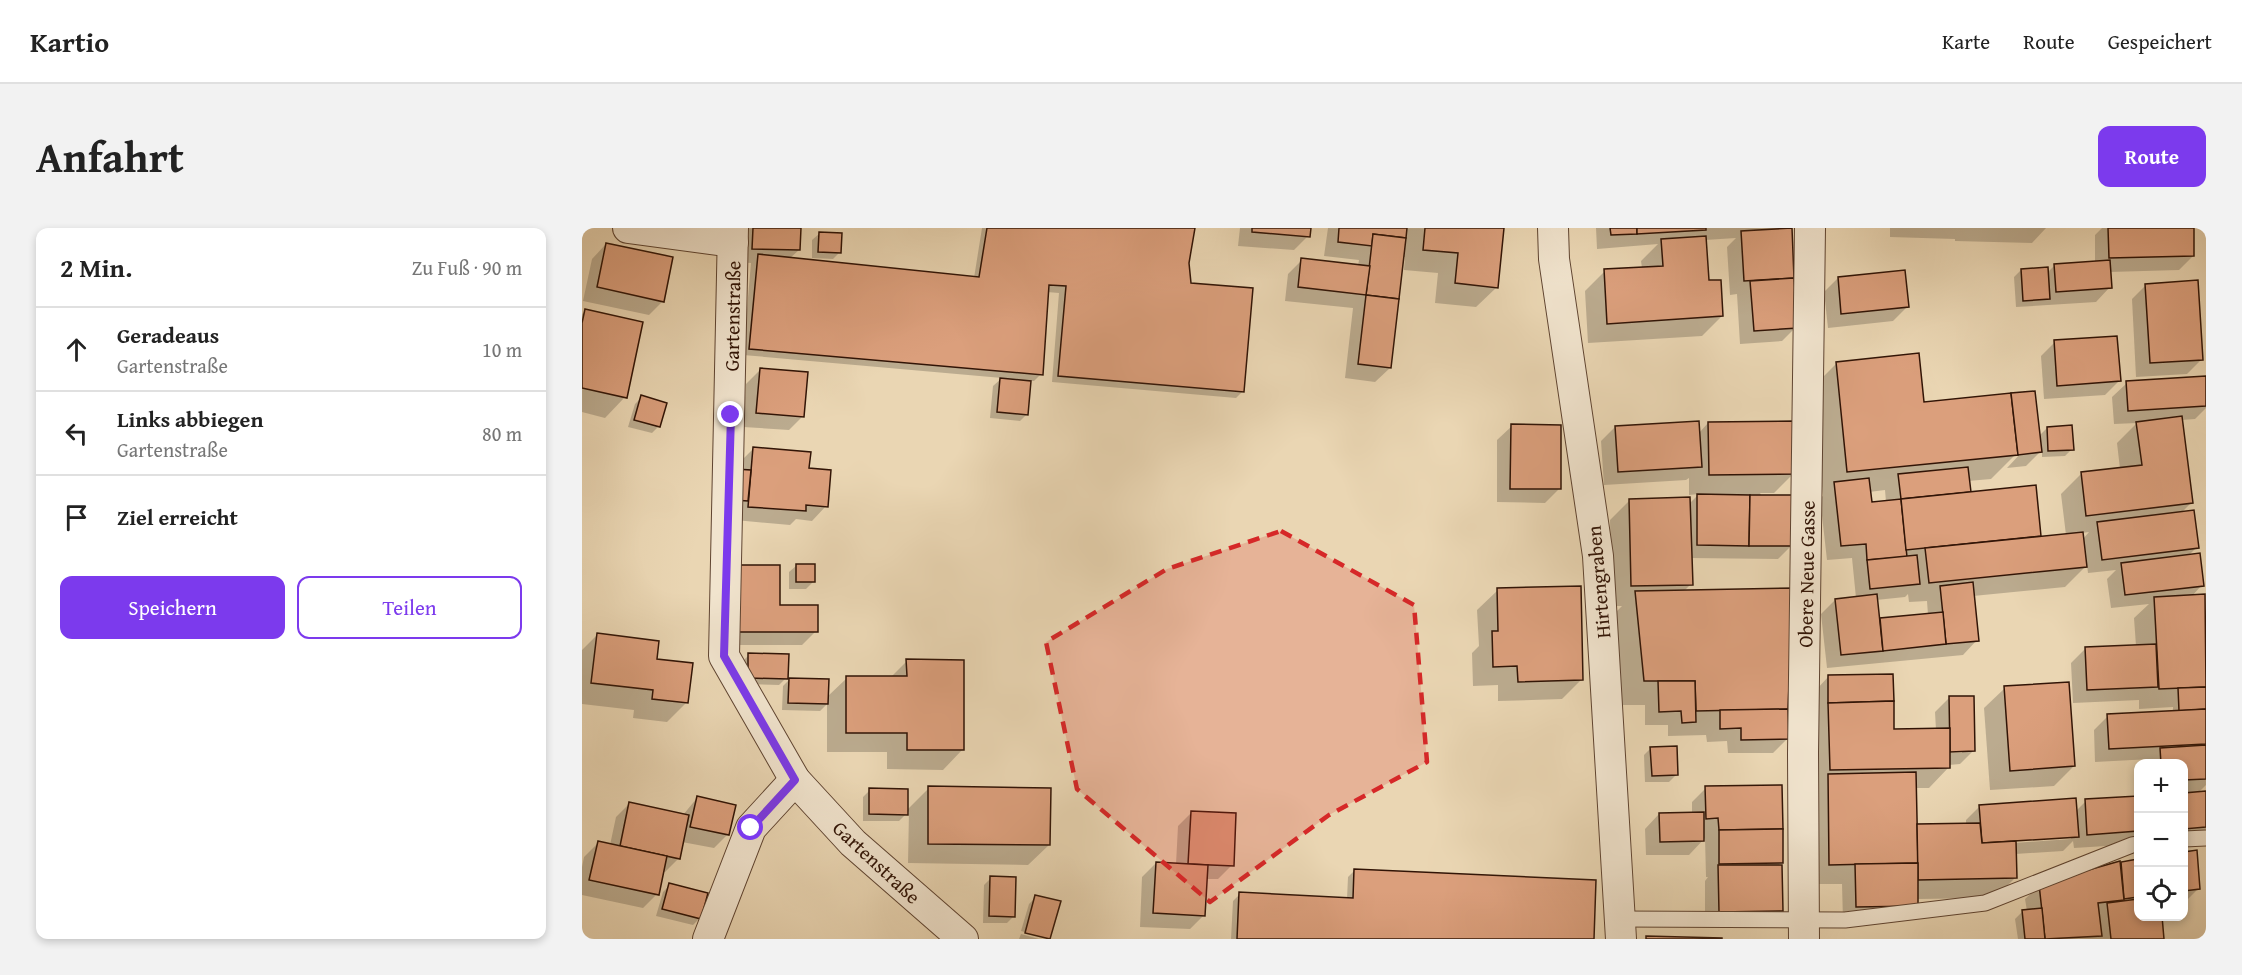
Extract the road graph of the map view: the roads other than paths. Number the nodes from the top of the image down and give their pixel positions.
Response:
1 (628, 228) edge
2 (1553, 228) edge
3 (1810, 228) edge
4 (733, 235) edge
5 (795, 780) junction
6 (2206, 838) edge
7 (2188, 839) edge
8 (2134, 844) edge
9 (1621, 929) edge
10 (1804, 929) edge
11 (708, 939) edge
12 (963, 939) edge

1 - 4 street
2 - 9 street, Hirtengraben
3 - 10 street, Obere Neue Gasse
4 - 5 street, Gartenstraße
5 - 11 street
5 - 12 street, Gartenstraße
6 - 7 lane
8 - 10 lane
9 - 10 lane

